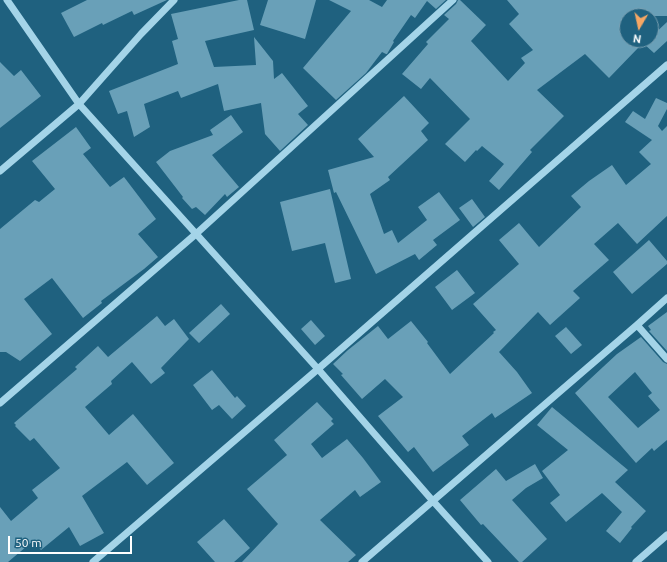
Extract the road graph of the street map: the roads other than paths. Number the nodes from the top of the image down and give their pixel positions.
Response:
1 (6, 0) edge
2 (174, 0) edge
3 (453, 0) edge
4 (667, 65) edge
5 (79, 104) junction
6 (0, 171) edge
7 (197, 233) junction
8 (667, 298) edge
9 (637, 325) junction
10 (667, 360) edge
11 (318, 369) junction
12 (0, 404) edge
13 (432, 500) junction
14 (667, 535) edge
15 (93, 562) edge
16 (362, 562) edge
17 (488, 562) edge
18 (636, 562) edge

1 - 5 street
2 - 5 street
3 - 7 street
4 - 11 street
5 - 6 street
5 - 7 street
7 - 11 street
7 - 12 street
8 - 9 street
9 - 10 street
9 - 13 street
11 - 13 street
11 - 15 street
13 - 16 street
13 - 17 street
14 - 18 street

